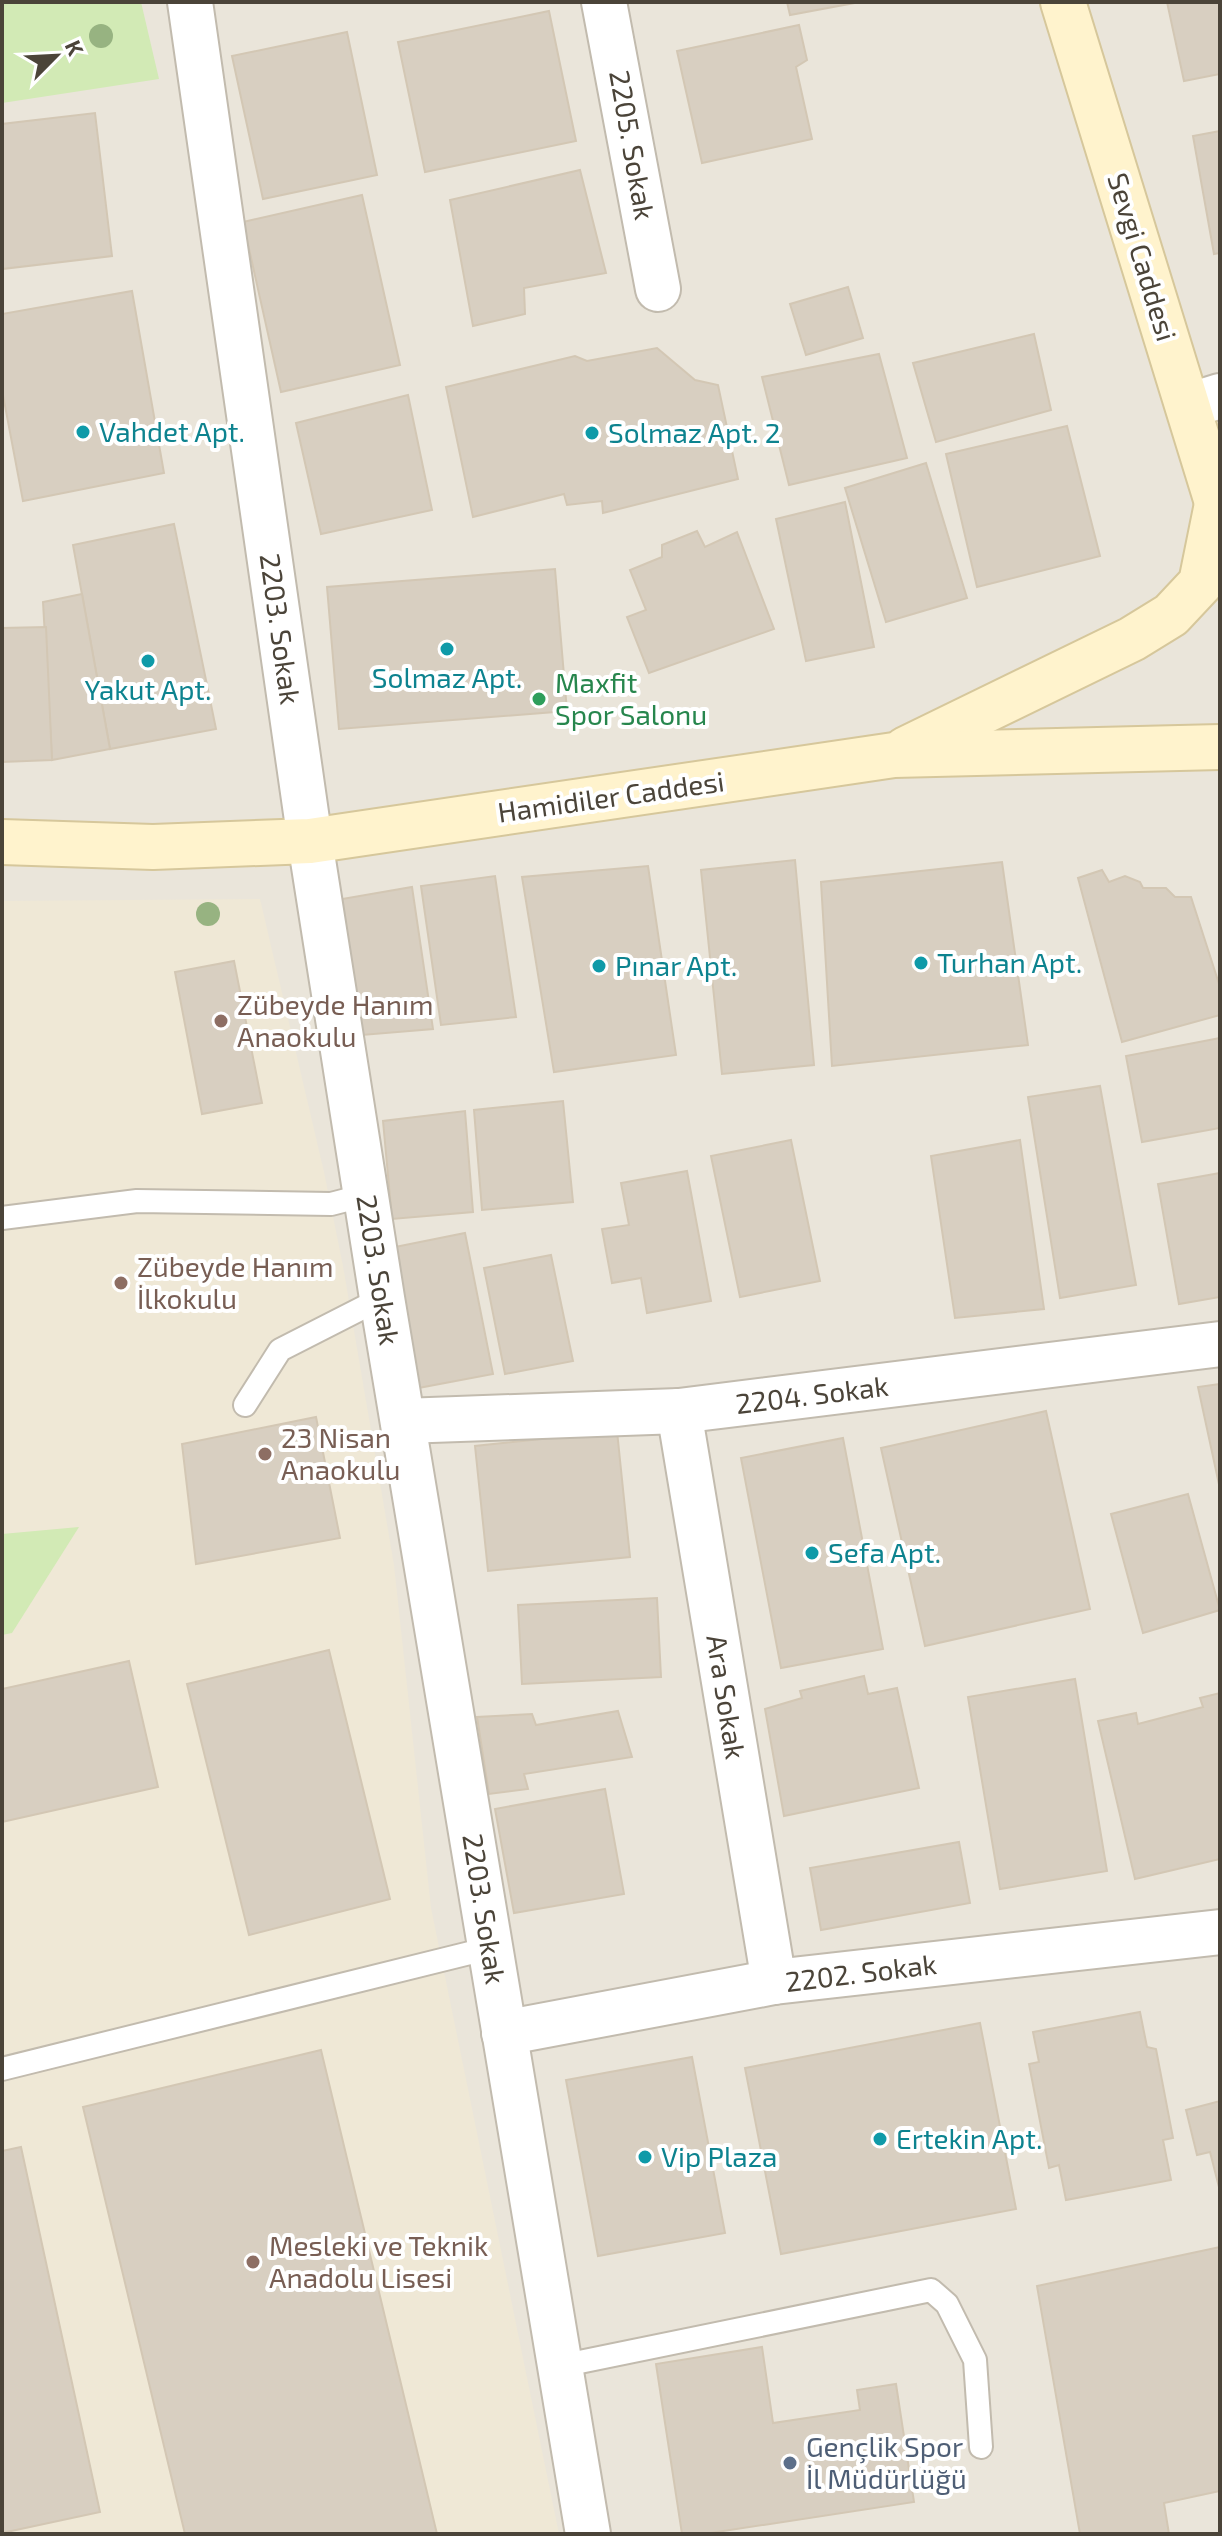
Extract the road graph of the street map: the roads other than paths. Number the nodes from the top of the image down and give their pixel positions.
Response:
1 (604, 2) edge
2 (1063, 2) edge
3 (203, 4) edge
4 (658, 289) dead end
5 (1204, 401) edge
6 (1219, 508) edge
7 (1220, 747) edge
8 (894, 755) junction
9 (310, 841) junction
10 (2, 842) edge
11 (366, 1195) junction
12 (2, 1218) edge
13 (382, 1298) junction
14 (1220, 1344) edge
15 (245, 1405) dead end
16 (679, 1411) junction
17 (403, 1421) junction
18 (1220, 1932) edge
19 (490, 1948) junction
20 (774, 1982) junction
21 (504, 2033) junction
22 (2, 2069) edge
23 (560, 2366) junction
24 (981, 2447) dead end
25 (588, 2534) edge

1 - 4 street, 2205. Sokak
2 - 5 main road, Sevgi Caddesi
3 - 9 street, 2203. Sokak
5 - 6 main road, Sevgi Caddesi
6 - 8 main road
7 - 8 main road, Hamidiler Caddesi
8 - 9 main road, Hamidiler Caddesi
9 - 10 main road, Hamidiler Caddesi
9 - 11 street, 2203. Sokak
11 - 12 lane
11 - 13 street, 2203. Sokak
13 - 15 lane
13 - 17 street, 2203. Sokak
14 - 16 street, 2204. Sokak
16 - 17 street, 2204. Sokak
16 - 20 street, Ara Sokak
17 - 19 street, 2203. Sokak
18 - 20 street, 2202. Sokak
19 - 21 street, 2203. Sokak
19 - 22 lane
20 - 21 street, 2202. Sokak
21 - 23 street, 2203. Sokak
23 - 24 lane
23 - 25 street, 2203. Sokak

